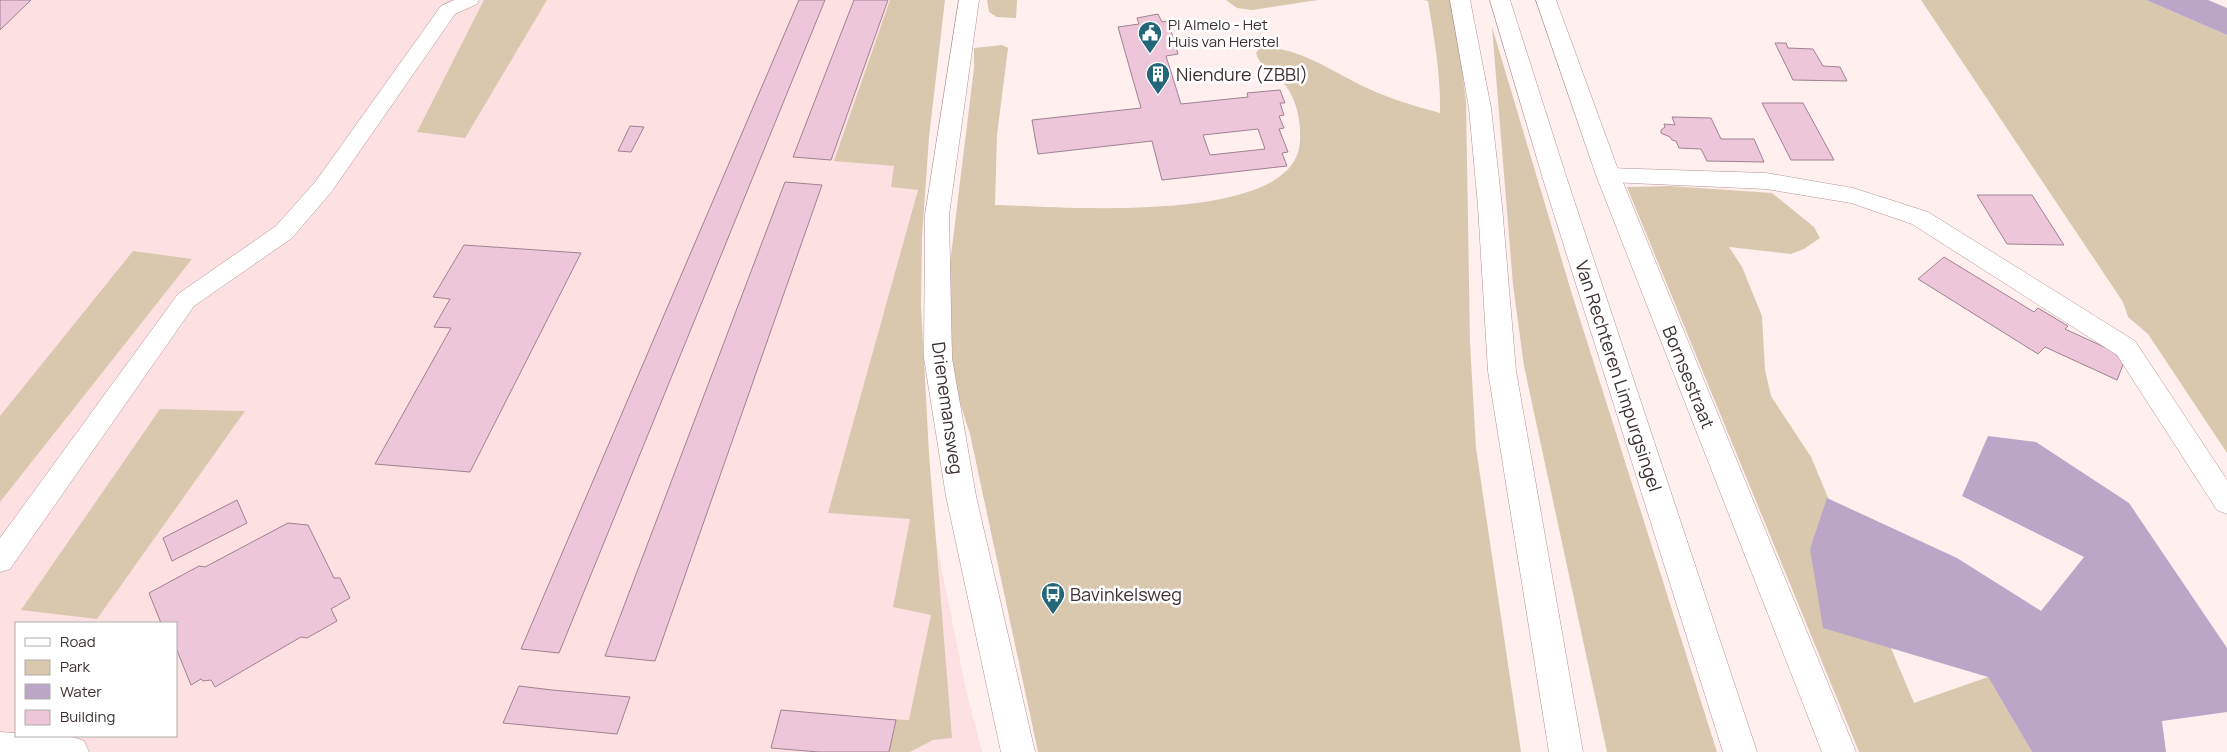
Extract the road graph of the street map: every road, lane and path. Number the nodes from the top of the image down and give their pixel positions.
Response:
1 (470, 0) edge
2 (969, 0) edge
3 (1460, 0) edge
4 (1500, 0) edge
5 (1546, 0) edge
6 (1608, 175) junction
7 (2227, 502) edge
8 (0, 560) edge
9 (0, 747) edge
10 (73, 752) edge
11 (1018, 752) edge
12 (1566, 752) edge
13 (1740, 752) edge
14 (1839, 752) edge

1 - 8 lane
2 - 11 street, Drienemansweg
3 - 12 street
4 - 13 street, Van Rechteren Limpurgsingel
5 - 6 street, Bornsestraat
6 - 7 lane
6 - 14 street, Bornsestraat
9 - 10 lane

